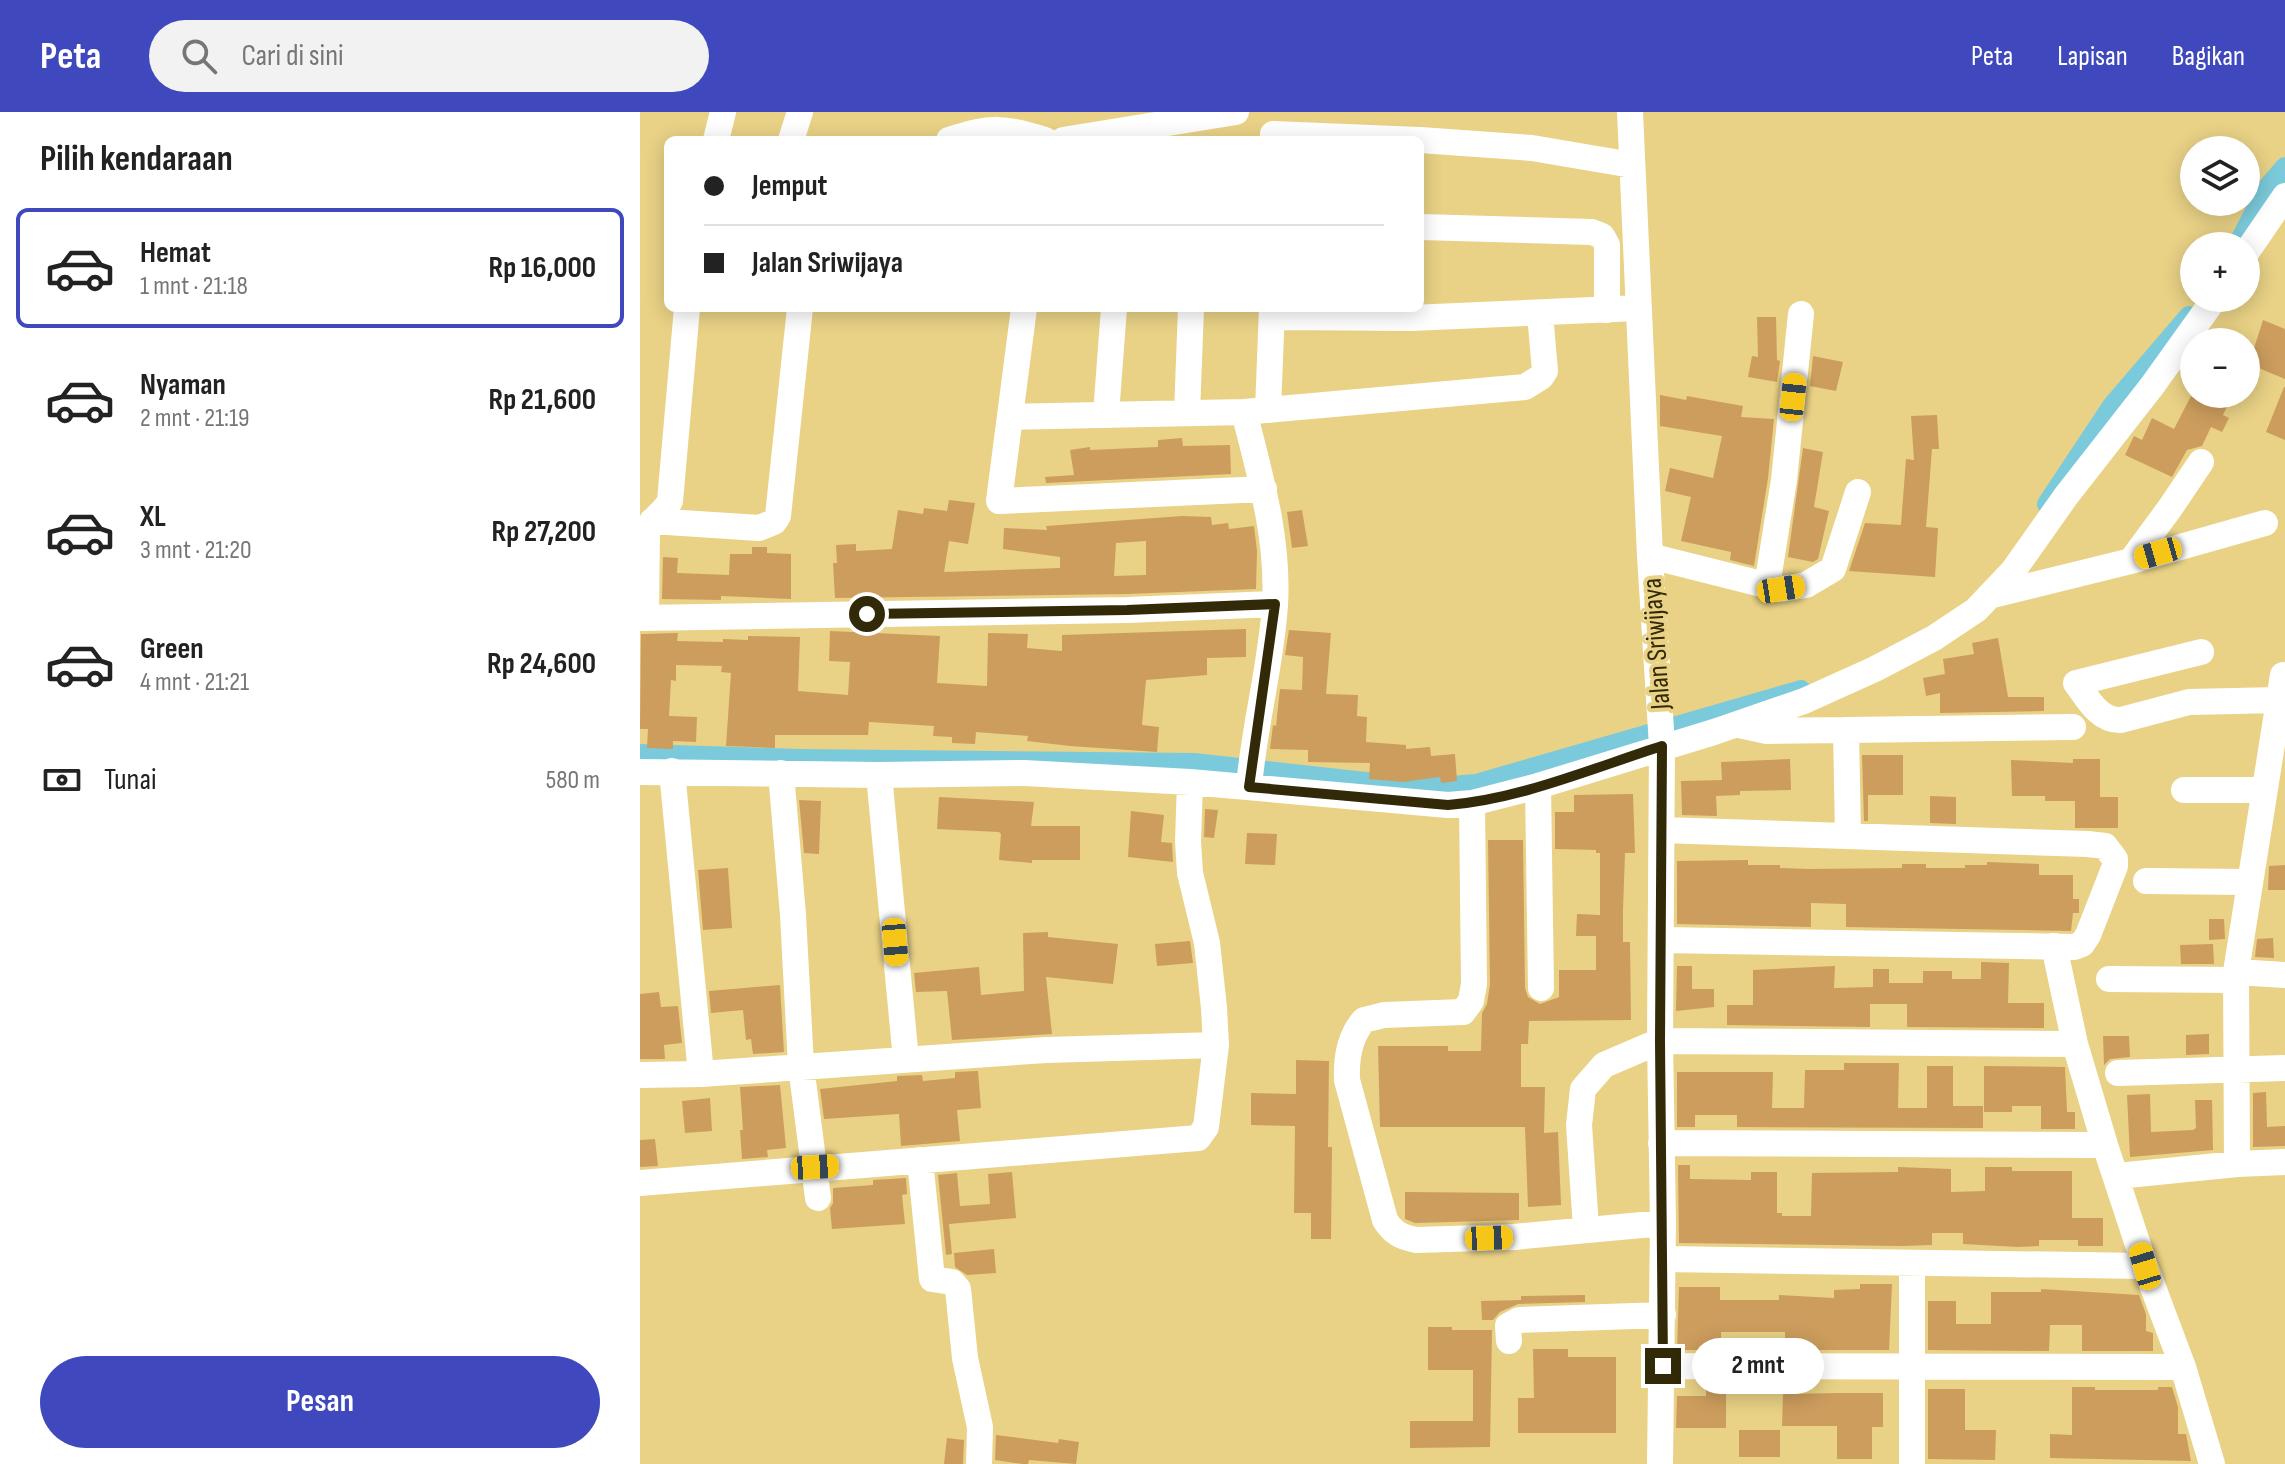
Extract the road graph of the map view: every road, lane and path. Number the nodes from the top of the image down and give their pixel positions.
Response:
1 (723, 112) edge
2 (800, 112) edge
3 (1236, 112) edge
4 (1630, 112) edge
5 (1007, 120) edge
6 (1272, 129) edge
7 (717, 136) edge
8 (792, 136) edge
9 (961, 136) edge
10 (1037, 136) edge
11 (1088, 136) edge
12 (1366, 136) edge
13 (1424, 140) edge
14 (1632, 165) junction
15 (2285, 196) edge
16 (1424, 227) edge
17 (2260, 233) edge
18 (1637, 308) junction
19 (1607, 310) junction
20 (687, 312) edge
21 (800, 312) edge
22 (1023, 312) edge
23 (1114, 312) edge
24 (1191, 312) edge
25 (1272, 312) edge
26 (2205, 312) edge
27 (1540, 314) junction
28 (1801, 314) dead end
29 (1256, 411) junction
30 (1187, 413) junction
31 (1106, 414) junction
32 (1010, 417) junction
33 (2201, 462) dead end
34 (1264, 489) junction
35 (1858, 492) dead end
36 (652, 521) junction
37 (2265, 523) dead end
38 (1650, 556) junction
39 (2131, 561) junction
40 (1767, 586) junction
41 (1989, 596) junction
42 (1275, 604) junction
43 (643, 618) edge
44 (2201, 652) dead end
45 (1736, 724) junction
46 (2073, 727) dead end
47 (1846, 730) junction
48 (1662, 741) junction
49 (1251, 770) junction
50 (672, 771) junction
51 (640, 772) edge
52 (781, 773) junction
53 (879, 775) junction
54 (1190, 782) junction
55 (1538, 786) junction
56 (2184, 790) dead end
57 (2264, 790) junction
58 (1472, 803) junction
59 (1662, 830) junction
60 (1848, 835) junction
61 (2146, 881) dead end
62 (2249, 882) junction
63 (1662, 940) junction
64 (2054, 946) junction
65 (2285, 975) edge
66 (2236, 976) junction
67 (2109, 979) dead end
68 (1541, 988) dead end
69 (1660, 1041) junction
70 (2075, 1044) junction
71 (1216, 1045) junction
72 (906, 1060) junction
73 (801, 1066) junction
74 (2285, 1068) edge
75 (2237, 1071) junction
76 (2118, 1073) dead end
77 (701, 1074) junction
78 (640, 1075) edge
79 (1661, 1143) junction
80 (2105, 1145) junction
81 (920, 1160) junction
82 (2285, 1162) edge
83 (2237, 1164) junction
84 (815, 1167) junction
85 (2117, 1176) junction
86 (640, 1183) edge
87 (818, 1198) dead end
88 (1663, 1223) junction
89 (1586, 1228) junction
90 (1663, 1259) junction
91 (1912, 1263) junction
92 (2145, 1266) junction
93 (1663, 1315) junction
94 (1509, 1341) dead end
95 (1663, 1366) junction
96 (1912, 1367) junction
97 (2183, 1367) junction
98 (979, 1464) edge
99 (1660, 1464) edge
100 (1912, 1464) edge
101 (2212, 1464) edge

1 - 7 street
2 - 8 street
3 - 11 street
4 - 14 street, Jalan Sriwijaya
5 - 9 street
5 - 10 street
6 - 12 street
13 - 14 street
14 - 18 street, Jalan Sriwijaya
15 - 17 street
16 - 19 street
18 - 19 street
18 - 38 street, Jalan Sriwijaya
19 - 27 street
20 - 36 street
21 - 36 street
22 - 32 street
23 - 31 street
24 - 30 street
25 - 27 street
25 - 29 street
26 - 41 street
27 - 29 street
28 - 40 street
29 - 30 street
29 - 34 street
30 - 31 street
31 - 32 street
32 - 34 street
33 - 39 street
34 - 42 street
35 - 40 street
36 - 43 street
37 - 39 street
38 - 40 street
38 - 48 street, Jalan Sriwijaya
39 - 41 street
41 - 45 street
42 - 43 street
42 - 49 street
44 - 57 street
45 - 47 street
45 - 48 street
46 - 47 street
47 - 60 street
48 - 55 street
48 - 59 street, Jalan Sriwijaya
49 - 54 street
49 - 58 street
50 - 51 street
50 - 52 street
50 - 77 street
52 - 53 street
52 - 73 street
53 - 54 street
53 - 72 street
54 - 71 street
55 - 58 street
55 - 68 street
56 - 57 street
57 - 62 street
58 - 89 street
59 - 60 street
59 - 63 street, Jalan Sriwijaya
60 - 64 street
61 - 62 street
62 - 66 street
63 - 64 street
63 - 69 street, Jalan Sriwijaya
64 - 70 street
65 - 66 street
66 - 67 street
66 - 75 street
69 - 70 street
69 - 79 street, Jalan Sriwijaya
69 - 89 street
70 - 80 street
71 - 72 street
71 - 81 street
72 - 73 street
73 - 77 street
73 - 84 street
74 - 75 street
75 - 76 street
75 - 83 street
77 - 78 street
79 - 80 street
79 - 88 street, Jalan Sriwijaya
80 - 85 street
81 - 84 street
81 - 98 street
82 - 83 street
83 - 85 street
84 - 86 street
84 - 87 street
85 - 92 street
88 - 89 street
88 - 90 street, Jalan Sriwijaya
90 - 91 street
90 - 93 street, Jalan Sriwijaya
91 - 92 street
91 - 96 street
92 - 97 street
93 - 94 street
93 - 95 street, Jalan Sriwijaya
95 - 96 street
95 - 99 street, Jalan Sriwijaya
96 - 97 street
96 - 100 street
97 - 101 street

